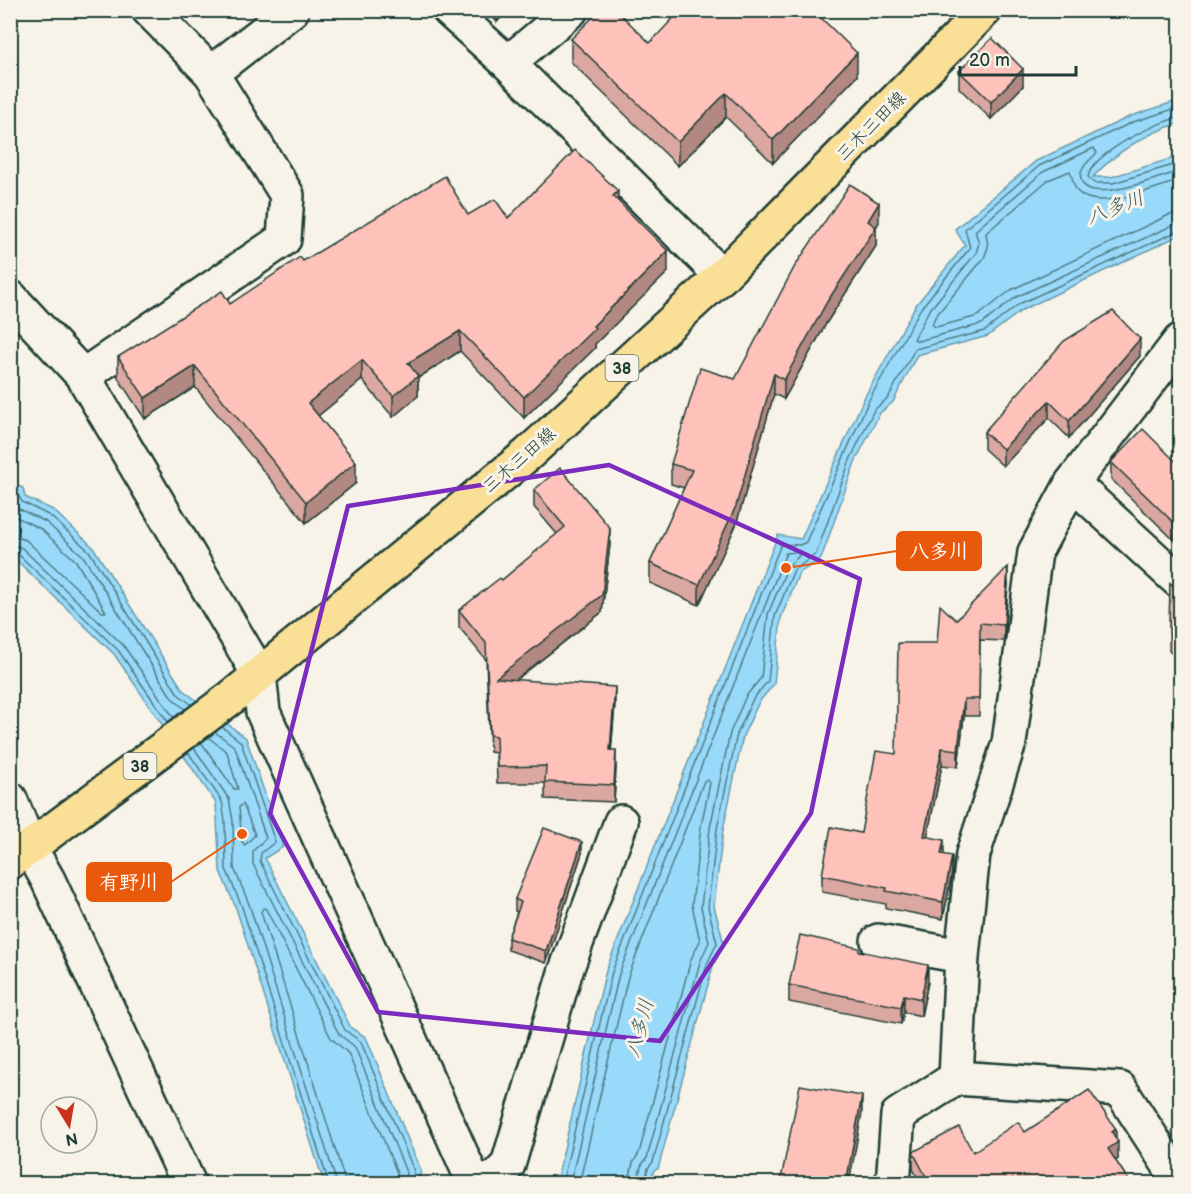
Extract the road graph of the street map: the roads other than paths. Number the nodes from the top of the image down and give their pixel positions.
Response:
1 (149, 10) edge
2 (292, 10) edge
3 (449, 10) edge
4 (570, 10) edge
5 (985, 10) edge
6 (508, 63) junction
7 (211, 73) junction
8 (722, 276) junction
9 (10, 297) edge
10 (1180, 341) edge
11 (83, 376) junction
12 (1072, 483) junction
13 (1180, 582) edge
14 (259, 674) junction
15 (10, 799) edge
16 (621, 822) dead end
17 (30, 848) edge
18 (878, 941) dead end
19 (962, 956) junction
20 (956, 1078) junction
21 (1180, 1182) edge
22 (478, 1183) edge
23 (189, 1184) edge
24 (893, 1184) edge

1 - 7 street
2 - 7 street
3 - 6 street
4 - 6 street
5 - 8 main road, 三木三田線 / 38
6 - 8 street
7 - 11 street
8 - 14 main road, 三木三田線 / 38
9 - 11 street
10 - 12 street
11 - 14 street
12 - 13 street
12 - 19 street
14 - 17 main road, 三木三田線 / 38
14 - 22 street
15 - 17 street
16 - 22 street
17 - 23 street
18 - 19 street
19 - 20 street
20 - 21 street
20 - 24 street

